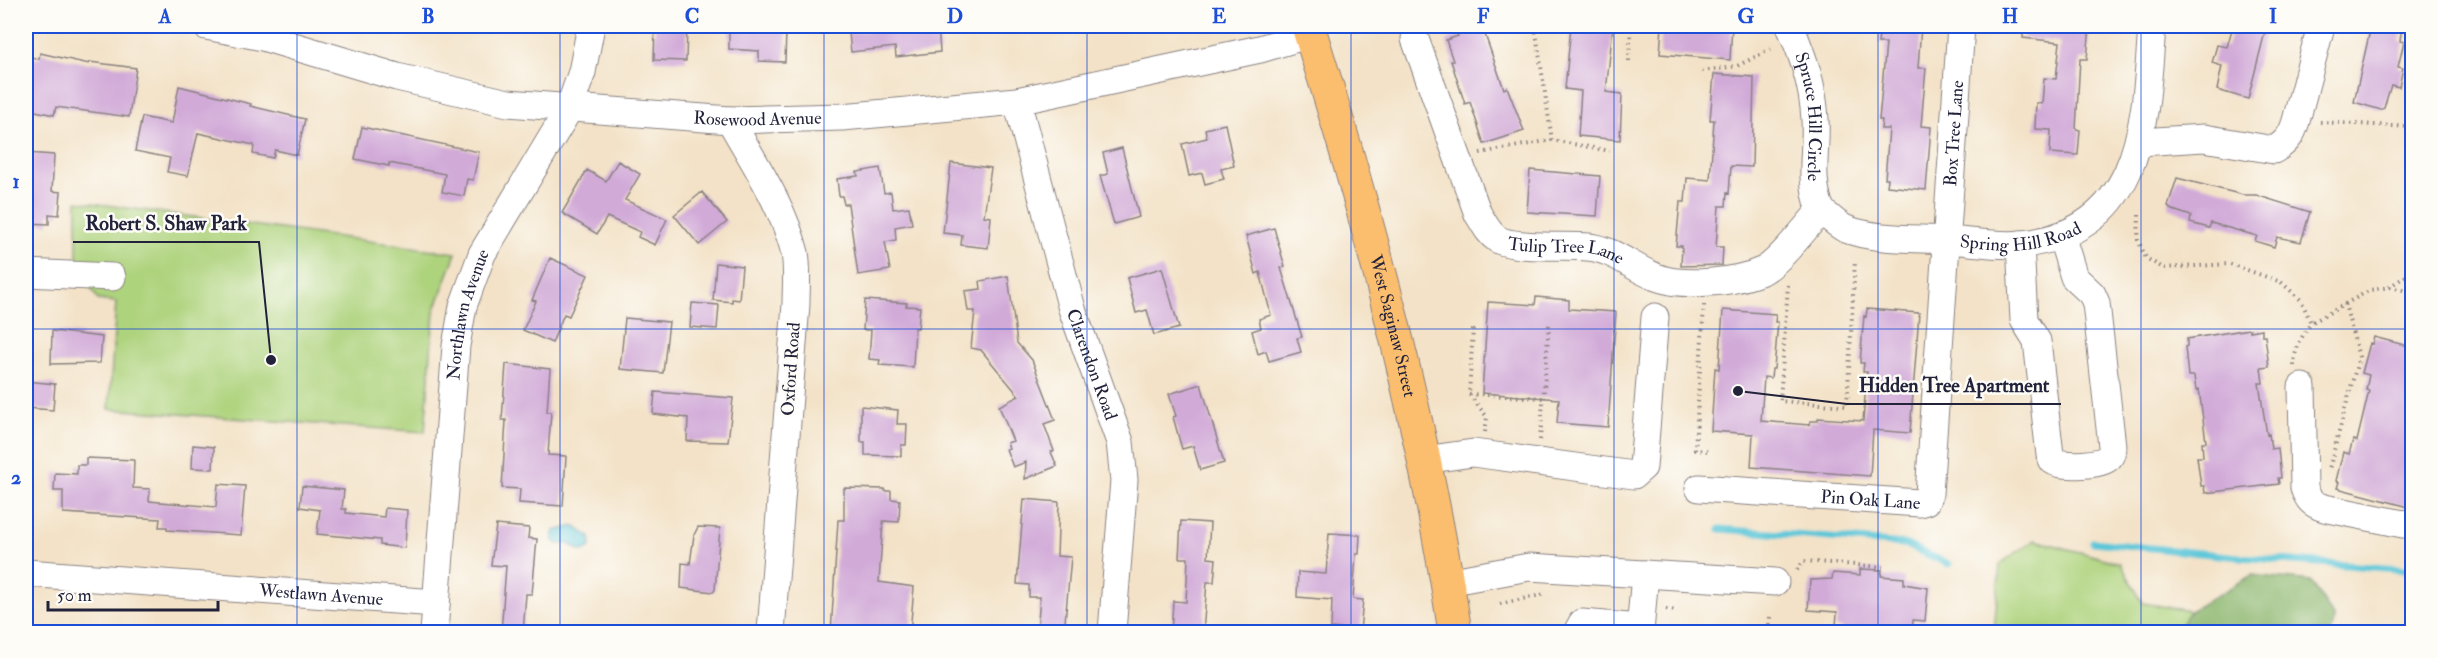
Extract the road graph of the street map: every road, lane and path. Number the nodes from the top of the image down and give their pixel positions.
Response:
1 (206, 26) edge
2 (591, 26) edge
3 (1535, 26) edge
4 (1631, 26) edge
5 (1790, 26) edge
6 (1961, 26) edge
7 (2152, 26) edge
8 (2320, 26) edge
9 (1309, 30) edge
10 (1415, 39) dead end
11 (1771, 49) dead end
12 (1629, 61) dead end
13 (1702, 71) dead end
14 (1017, 101) junction
15 (569, 108) junction
16 (730, 120) junction
17 (2296, 121) junction
18 (2412, 127) edge
19 (1552, 140) junction
20 (2139, 142) junction
21 (1610, 151) dead end
22 (1480, 153) dead end
23 (1821, 210) junction
24 (2139, 215) dead end
25 (2061, 235) junction
26 (1945, 240) junction
27 (2020, 244) junction
28 (1855, 261) dead end
29 (2412, 272) edge
30 (26, 273) edge
31 (112, 278) dead end
32 (1705, 283) junction
33 (1788, 285) dead end
34 (2389, 287) junction
35 (2412, 292) edge
36 (2345, 304) junction
37 (1655, 317) dead end
38 (2311, 323) junction
39 (1549, 324) dead end
40 (1473, 329) dead end
41 (2298, 379) joint
42 (1468, 394) junction
43 (1543, 398) junction
44 (1484, 438) dead end
45 (1712, 451) dead end
46 (1424, 460) junction
47 (1538, 462) junction
48 (1699, 488) dead end
49 (2304, 489) junction
50 (2412, 523) edge
51 (1883, 567) dead end
52 (26, 573) edge
53 (1645, 574) junction
54 (1786, 576) joint
55 (1447, 582) junction
56 (436, 603) junction
57 (1770, 617) dead end
58 (1640, 630) edge
59 (434, 633) edge
60 (771, 633) edge
61 (1112, 633) edge
62 (1455, 633) edge
63 (1577, 633) edge
64 (1774, 633) edge

1 - 15 street, Rosewood Avenue
2 - 15 street, Northlawn Avenue
3 - 19 path
4 - 12 path
5 - 23 street, Spruce Hill Circle
6 - 26 street, Box Tree Lane
7 - 20 street, Spring Hill Road
8 - 17 street
9 - 14 street, Rosewood Avenue
9 - 46 main road, West Saginaw Street
10 - 32 street, Tulip Tree Lane
11 - 13 path
14 - 16 street, Rosewood Avenue
14 - 61 street, Clarendon Road
15 - 16 street, Rosewood Avenue
15 - 56 street, Northlawn Avenue
16 - 60 street, Oxford Road
17 - 18 path
17 - 20 street
19 - 21 path
19 - 22 path
20 - 25 street, Spring Hill Road
23 - 26 street, Spring Hill Road
23 - 32 street, Tulip Tree Lane
24 - 38 path
25 - 27 street, Spring Hill Road
25 - 27 street
26 - 27 street, Spring Hill Road
26 - 48 street, Pin Oak Lane
28 - 33 path
29 - 34 path
30 - 31 street
32 - 45 path
34 - 35 path
34 - 36 path
36 - 38 path
36 - 49 path
37 - 47 street
38 - 41 path
39 - 43 path
40 - 42 path
41 - 49 street
42 - 43 path
42 - 44 path
43 - 47 path
46 - 47 street
46 - 55 main road, West Saginaw Street
49 - 50 street
51 - 54 path
52 - 56 street, Westlawn Avenue
53 - 54 street
53 - 55 street
53 - 58 street
55 - 62 main road, West Saginaw Street
56 - 59 street, Northlawn Avenue
57 - 64 path
58 - 63 street

